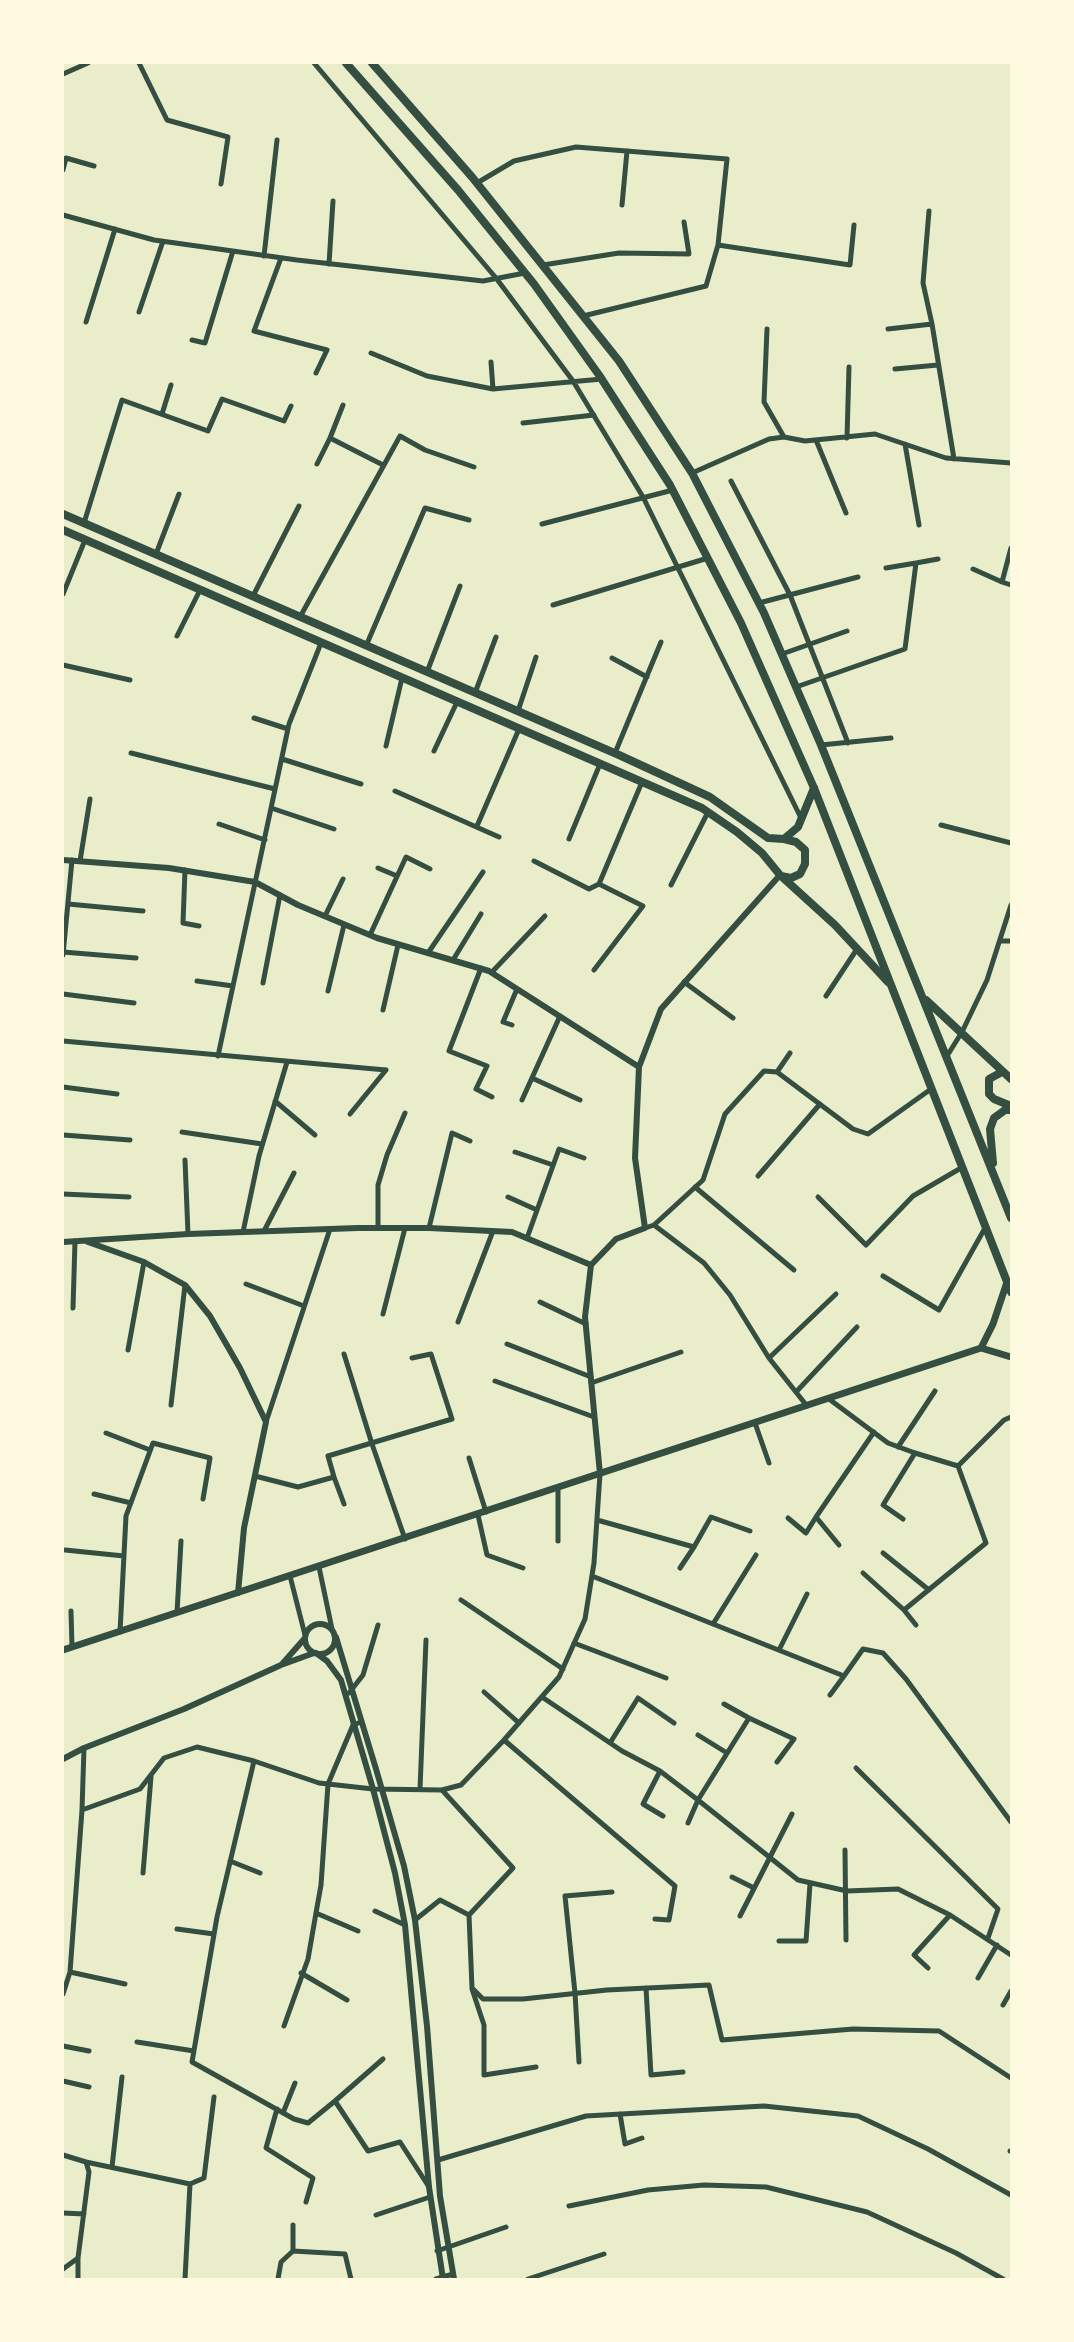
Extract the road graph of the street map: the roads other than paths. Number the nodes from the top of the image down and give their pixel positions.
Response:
1 (139, 63) edge
2 (314, 63) edge
3 (346, 63) edge
4 (372, 63) edge
5 (84, 64) edge
6 (63, 74) edge
7 (277, 140) dead end
8 (627, 151) junction
9 (65, 157) edge
10 (94, 166) dead end
11 (63, 170) edge
12 (477, 183) junction
13 (221, 184) dead end
14 (333, 201) dead end
15 (622, 205) dead end
16 (929, 211) dead end
17 (63, 215) edge
18 (684, 222) dead end
19 (855, 225) dead end
20 (115, 229) junction
21 (163, 241) junction
22 (718, 245) junction
23 (233, 251) junction
24 (264, 256) junction
25 (280, 258) junction
26 (329, 264) junction
27 (543, 266) junction
28 (525, 273) junction
29 (496, 278) junction
30 (140, 312) dead end
31 (583, 315) junction
32 (86, 322) dead end
33 (932, 324) junction
34 (888, 329) dead end
35 (767, 330) dead end
36 (192, 340) dead end
37 (371, 353) dead end
38 (491, 362) dead end
39 (938, 365) junction
40 (849, 367) dead end
41 (895, 369) dead end
42 (316, 373) dead end
43 (602, 379) junction
44 (573, 381) junction
45 (171, 385) dead end
46 (493, 389) junction
47 (343, 405) dead end
48 (291, 406) dead end
49 (162, 414) junction
50 (594, 416) junction
51 (522, 423) dead end
52 (784, 437) junction
53 (330, 438) junction
54 (847, 438) junction
55 (816, 440) junction
56 (905, 444) junction
57 (954, 459) junction
58 (1011, 463) edge
59 (317, 464) dead end
60 (383, 465) junction
61 (474, 467) dead end
62 (692, 473) junction
63 (731, 481) dead end
64 (673, 489) junction
65 (179, 494) dead end
66 (643, 497) junction
67 (299, 506) dead end
68 (846, 513) dead end
69 (63, 514) edge
70 (469, 520) dead end
71 (84, 523) junction
72 (542, 524) dead end
73 (919, 525) dead end
74 (63, 530) edge
75 (85, 540) junction
76 (132, 544) junction
77 (1011, 548) edge
78 (156, 554) junction
79 (125, 557) junction
80 (1010, 557) edge
81 (708, 558) junction
82 (938, 559) dead end
83 (916, 563) junction
84 (679, 567) junction
85 (886, 568) dead end
86 (973, 569) dead end
87 (858, 577) dead end
88 (1002, 582) junction
89 (1011, 585) edge
90 (460, 586) dead end
91 (200, 590) junction
92 (63, 594) edge
93 (790, 595) junction
94 (253, 596) junction
95 (759, 603) junction
96 (553, 605) dead end
97 (300, 617) junction
98 (847, 631) dead end
99 (177, 636) dead end
100 (496, 637) dead end
101 (661, 642) dead end
102 (321, 643) junction
103 (810, 644) junction
104 (366, 645) junction
105 (782, 654) junction
106 (536, 657) dead end
107 (612, 658) dead end
108 (63, 665) edge
109 (427, 672) junction
110 (647, 677) junction
111 (402, 678) junction
112 (822, 678) junction
113 (130, 680) dead end
114 (796, 687) junction
115 (475, 693) junction
116 (457, 702) junction
117 (518, 711) junction
118 (254, 718) dead end
119 (288, 729) junction
120 (519, 729) junction
121 (891, 738) dead end
122 (848, 743) junction
123 (821, 745) junction
124 (386, 746) dead end
125 (434, 751) dead end
126 (131, 753) dead end
127 (615, 753) junction
128 (282, 759) junction
129 (600, 764) junction
130 (642, 782) junction
131 (361, 784) dead end
132 (814, 788) junction
133 (276, 789) junction
134 (395, 791) dead end
135 (90, 799) dead end
136 (272, 808) junction
137 (708, 812) junction
138 (801, 818) junction
139 (219, 824) dead end
140 (941, 825) dead end
141 (477, 826) junction
142 (334, 829) dead end
143 (499, 837) dead end
144 (569, 838) dead end
145 (784, 839) junction
146 (265, 840) junction
147 (1011, 843) edge
148 (63, 860) edge
149 (72, 860) junction
150 (80, 861) junction
151 (534, 861) dead end
152 (378, 868) dead end
153 (430, 869) dead end
154 (185, 870) junction
155 (483, 872) dead end
156 (780, 875) junction
157 (397, 876) junction
158 (343, 879) dead end
159 (255, 882) junction
160 (599, 884) junction
161 (671, 885) dead end
162 (280, 895) junction
163 (68, 904) junction
164 (1011, 905) edge
165 (143, 911) dead end
166 (481, 914) dead end
167 (325, 916) junction
168 (545, 916) dead end
169 (344, 925) junction
170 (199, 926) dead end
171 (64, 927) edge
172 (370, 935) junction
173 (1011, 940) edge
174 (1000, 941) junction
175 (398, 945) junction
176 (857, 949) junction
177 (63, 953) edge
178 (428, 953) junction
179 (136, 958) dead end
180 (453, 960) junction
181 (481, 969) junction
182 (594, 970) dead end
183 (492, 972) junction
184 (197, 981) dead end
185 (684, 982) junction
186 (263, 983) dead end
187 (233, 986) junction
188 (892, 986) junction
189 (517, 989) junction
190 (328, 991) dead end
191 (63, 994) edge
192 (826, 996) dead end
193 (923, 997) junction
194 (134, 1003) dead end
195 (383, 1010) dead end
196 (560, 1016) junction
197 (733, 1017) dead end
198 (512, 1025) dead end
199 (962, 1032) junction
200 (63, 1041) edge
201 (790, 1053) dead end
202 (218, 1056) junction
203 (947, 1056) junction
204 (286, 1062) junction
205 (639, 1067) junction
206 (777, 1072) junction
207 (1002, 1072) junction
208 (532, 1078) junction
209 (1011, 1079) edge
210 (63, 1087) edge
211 (931, 1089) junction
212 (117, 1094) dead end
213 (492, 1097) dead end
214 (522, 1100) dead end
215 (580, 1100) dead end
216 (275, 1101) junction
217 (820, 1104) junction
218 (1011, 1108) edge
219 (405, 1113) dead end
220 (350, 1114) dead end
221 (182, 1132) dead end
222 (63, 1135) edge
223 (315, 1135) dead end
224 (130, 1140) dead end
225 (470, 1142) dead end
226 (262, 1144) junction
227 (515, 1152) dead end
228 (584, 1158) dead end
229 (185, 1160) dead end
230 (553, 1165) junction
231 (961, 1167) junction
232 (294, 1173) dead end
233 (758, 1176) dead end
234 (995, 1176) junction
235 (695, 1187) junction
236 (63, 1194) edge
237 (129, 1197) dead end
238 (508, 1197) dead end
239 (818, 1197) dead end
240 (537, 1210) junction
241 (1011, 1218) edge
242 (654, 1225) junction
243 (378, 1228) junction
244 (405, 1228) junction
245 (429, 1228) junction
246 (645, 1228) junction
247 (985, 1228) junction
248 (330, 1229) junction
249 (264, 1231) junction
250 (493, 1231) junction
251 (243, 1232) junction
252 (188, 1234) junction
253 (527, 1238) junction
254 (84, 1240) junction
255 (75, 1241) junction
256 (63, 1242) edge
257 (144, 1262) junction
258 (591, 1265) junction
259 (794, 1270) dead end
260 (883, 1276) dead end
261 (1007, 1282) junction
262 (246, 1284) dead end
263 (185, 1285) junction
264 (1011, 1293) edge
265 (836, 1294) dead end
266 (540, 1302) dead end
267 (304, 1306) junction
268 (73, 1308) dead end
269 (383, 1314) dead end
270 (458, 1322) dead end
271 (586, 1324) junction
272 (856, 1327) dead end
273 (507, 1344) dead end
274 (981, 1348) junction
275 (128, 1350) dead end
276 (681, 1352) dead end
277 (344, 1354) dead end
278 (1011, 1357) edge
279 (412, 1358) dead end
280 (769, 1358) junction
281 (591, 1380) junction
282 (495, 1382) dead end
283 (934, 1391) dead end
284 (796, 1392) junction
285 (829, 1399) junction
286 (171, 1405) dead end
287 (807, 1406) junction
288 (594, 1417) junction
289 (1011, 1417) edge
290 (266, 1422) junction
291 (755, 1423) junction
292 (874, 1432) junction
293 (106, 1433) dead end
294 (372, 1444) junction
295 (897, 1447) junction
296 (150, 1450) junction
297 (915, 1454) junction
298 (469, 1458) dead end
299 (769, 1463) dead end
300 (958, 1466) junction
301 (600, 1474) junction
302 (255, 1476) junction
303 (334, 1477) junction
304 (558, 1488) junction
305 (94, 1494) dead end
306 (203, 1499) dead end
307 (131, 1503) junction
308 (344, 1504) dead end
309 (486, 1512) junction
310 (478, 1515) junction
311 (816, 1517) junction
312 (788, 1518) dead end
313 (903, 1519) dead end
314 (597, 1520) junction
315 (750, 1531) dead end
316 (405, 1539) junction
317 (558, 1540) dead end
318 (181, 1541) dead end
319 (839, 1545) dead end
320 (694, 1547) junction
321 (65, 1550) dead end
322 (884, 1552) dead end
323 (756, 1555) dead end
324 (124, 1556) junction
325 (319, 1567) junction
326 (523, 1568) dead end
327 (680, 1568) dead end
328 (863, 1573) dead end
329 (290, 1576) junction
330 (592, 1576) junction
331 (929, 1590) junction
332 (238, 1593) junction
333 (807, 1594) dead end
334 (461, 1600) dead end
335 (904, 1610) junction
336 (71, 1611) dead end
337 (177, 1613) junction
338 (713, 1624) junction
339 (378, 1625) dead end
340 (916, 1625) dead end
341 (332, 1629) junction
342 (120, 1632) junction
343 (305, 1636) junction
344 (336, 1637) junction
345 (426, 1640) dead end
346 (574, 1643) junction
347 (72, 1647) junction
348 (63, 1650) edge
349 (779, 1650) junction
350 (315, 1653) junction
351 (280, 1665) junction
352 (562, 1669) junction
353 (844, 1676) junction
354 (666, 1678) dead end
355 (352, 1691) junction
356 (484, 1692) dead end
357 (346, 1695) junction
358 (830, 1695) dead end
359 (542, 1696) junction
360 (724, 1704) dead end
361 (749, 1718) junction
362 (361, 1722) junction
363 (519, 1723) junction
364 (674, 1723) dead end
365 (353, 1725) junction
366 (698, 1735) dead end
367 (504, 1740) junction
368 (610, 1743) junction
369 (84, 1748) junction
370 (728, 1753) junction
371 (63, 1759) edge
372 (254, 1761) junction
373 (777, 1762) dead end
374 (856, 1768) dead end
375 (660, 1771) junction
376 (151, 1775) junction
377 (328, 1784) junction
378 (373, 1789) junction
379 (382, 1789) junction
380 (420, 1789) junction
381 (442, 1790) junction
382 (699, 1800) junction
383 (82, 1810) junction
384 (792, 1814) dead end
385 (663, 1816) dead end
386 (1011, 1822) edge
387 (688, 1823) dead end
388 (845, 1850) dead end
389 (769, 1857) junction
390 (230, 1861) junction
391 (260, 1873) dead end
392 (143, 1874) dead end
393 (732, 1877) dead end
394 (810, 1884) junction
395 (754, 1888) junction
396 (847, 1891) junction
397 (612, 1892) dead end
398 (375, 1911) dead end
399 (316, 1913) junction
400 (469, 1915) junction
401 (950, 1915) junction
402 (740, 1916) dead end
403 (655, 1919) dead end
404 (415, 1920) junction
405 (405, 1925) junction
406 (177, 1929) dead end
407 (357, 1931) dead end
408 (214, 1934) junction
409 (988, 1938) junction
410 (846, 1940) dead end
411 (779, 1941) dead end
412 (997, 1945) junction
413 (1011, 1955) edge
414 (928, 1968) dead end
415 (70, 1972) junction
416 (301, 1973) junction
417 (978, 1978) dead end
418 (125, 1984) dead end
419 (471, 1988) junction
420 (646, 1988) junction
421 (1011, 1991) edge
422 (575, 1993) junction
423 (63, 1994) edge
424 (347, 2000) dead end
425 (1003, 2005) dead end
426 (284, 2026) dead end
427 (137, 2042) dead end
428 (63, 2046) edge
429 (88, 2051) dead end
430 (194, 2051) junction
431 (383, 2060) dead end
432 (579, 2062) dead end
433 (536, 2067) dead end
434 (683, 2073) dead end
435 (122, 2077) dead end
436 (1011, 2078) edge
437 (63, 2081) edge
438 (295, 2084) dead end
439 (89, 2087) dead end
440 (214, 2097) dead end
441 (335, 2101) junction
442 (277, 2109) junction
443 (283, 2113) junction
444 (620, 2114) junction
445 (642, 2138) dead end
446 (63, 2155) edge
447 (438, 2160) junction
448 (86, 2162) junction
449 (112, 2167) junction
450 (190, 2184) junction
451 (429, 2187) junction
452 (1011, 2195) edge
453 (430, 2197) junction
454 (306, 2202) dead end
455 (568, 2206) dead end
456 (63, 2213) edge
457 (84, 2214) junction
458 (376, 2215) dead end
459 (293, 2225) dead end
460 (506, 2227) dead end
461 (448, 2249) junction
462 (293, 2251) junction
463 (437, 2251) junction
464 (604, 2254) dead end
465 (78, 2258) junction
466 (63, 2269) edge
467 (453, 2277) edge
468 (441, 2278) edge
469 (78, 2279) edge
470 (185, 2279) edge
471 (278, 2279) edge
472 (351, 2279) edge
473 (528, 2279) edge
474 (1003, 2279) edge

1 - 13 street
2 - 29 street
3 - 28 highway
4 - 12 highway
5 - 6 street
7 - 24 street
8 - 12 street
8 - 15 street
8 - 22 street
9 - 10 street
9 - 11 street
12 - 27 highway
14 - 26 street
16 - 33 street
17 - 20 street
18 - 27 street
19 - 22 street
20 - 21 street
20 - 32 street
21 - 23 street
21 - 30 street
22 - 31 street
23 - 24 street
23 - 36 street
24 - 25 street
25 - 26 street
25 - 42 street
26 - 29 street
27 - 31 highway
28 - 29 street
28 - 43 highway
29 - 44 street
31 - 62 highway
33 - 34 street
33 - 39 street
35 - 52 street
37 - 46 street
38 - 46 street
39 - 41 street
39 - 57 street
40 - 54 street
43 - 44 street
43 - 64 highway
44 - 46 street
44 - 50 street
45 - 49 street
47 - 53 street
48 - 49 street
49 - 71 street
50 - 51 street
50 - 66 street
52 - 55 street
52 - 62 street
53 - 59 street
53 - 60 street
54 - 55 street
54 - 56 street
55 - 68 street
56 - 57 street
56 - 73 street
57 - 58 street
60 - 61 street
60 - 97 street
62 - 95 highway
63 - 93 street
64 - 66 street
64 - 81 highway
65 - 78 street
66 - 72 street
66 - 84 street
67 - 94 street
69 - 71 main road
70 - 104 street
71 - 76 main road
74 - 75 main road
75 - 79 main road
75 - 92 street
76 - 78 main road
76 - 79 main road
77 - 80 street
78 - 94 main road
79 - 91 main road
80 - 88 street
81 - 84 street
81 - 132 highway
82 - 83 street
83 - 85 street
83 - 112 street
84 - 96 street
84 - 138 street
86 - 88 street
87 - 93 street
88 - 89 street
90 - 109 street
91 - 99 street
91 - 102 main road
93 - 95 street
93 - 103 street
94 - 97 main road
95 - 105 highway
97 - 104 main road
98 - 103 street
100 - 115 street
101 - 110 street
102 - 111 main road
102 - 119 street
103 - 105 street
103 - 112 street
104 - 109 main road
105 - 114 highway
106 - 117 street
107 - 110 street
108 - 113 street
109 - 115 main road
110 - 127 street
111 - 116 main road
111 - 124 street
112 - 114 street
112 - 122 street
114 - 123 highway
115 - 117 main road
116 - 120 main road
116 - 125 street
117 - 127 main road
118 - 119 street
119 - 128 street
120 - 129 main road
120 - 141 street
121 - 122 street
122 - 123 street
123 - 193 highway
126 - 133 street
127 - 145 main road
128 - 131 street
128 - 133 street
129 - 130 main road
129 - 144 street
130 - 137 main road
130 - 160 street
132 - 138 main road
132 - 188 highway
133 - 136 street
134 - 141 street
135 - 150 street
136 - 142 street
136 - 146 street
137 - 156 main road
137 - 161 street
138 - 145 main road
139 - 146 street
140 - 147 street
141 - 143 street
145 - 156 main road
146 - 159 street
148 - 149 street
149 - 150 street
149 - 163 street
150 - 154 street
151 - 160 street
152 - 157 street
153 - 157 street
154 - 159 street
154 - 170 street
155 - 178 street
156 - 176 main road
156 - 185 street
157 - 172 street
158 - 167 street
159 - 162 street
159 - 187 street
160 - 182 street
162 - 167 street
162 - 186 street
163 - 165 street
163 - 171 street
164 - 174 street
166 - 180 street
167 - 169 street
168 - 183 street
169 - 172 street
169 - 190 street
171 - 177 street
172 - 175 street
173 - 174 street
174 - 199 street
175 - 178 street
175 - 195 street
176 - 188 main road
176 - 192 street
177 - 179 street
178 - 180 street
180 - 181 street
181 - 183 street
181 - 213 street
183 - 189 street
184 - 187 street
185 - 197 street
185 - 205 street
187 - 202 street
188 - 211 highway
189 - 196 street
189 - 198 street
191 - 194 street
193 - 199 highway
193 - 203 highway
196 - 205 street
196 - 208 street
199 - 203 street
199 - 207 highway
200 - 202 street
201 - 206 street
202 - 204 street
203 - 234 highway
204 - 216 street
204 - 220 street
205 - 246 street
206 - 217 street
206 - 235 street
207 - 209 highway
207 - 218 highway
208 - 214 street
208 - 215 street
210 - 212 street
211 - 217 street
211 - 231 highway
216 - 223 street
216 - 226 street
217 - 233 street
218 - 234 highway
219 - 243 street
221 - 226 street
222 - 224 street
225 - 245 street
226 - 251 street
227 - 230 street
228 - 230 street
229 - 252 street
230 - 240 street
231 - 239 street
231 - 247 highway
232 - 249 street
234 - 241 highway
235 - 242 street
235 - 259 street
236 - 237 street
238 - 240 street
240 - 253 street
242 - 246 street
242 - 280 street
243 - 244 street
243 - 248 street
244 - 245 street
244 - 269 street
245 - 250 street
246 - 258 street
247 - 260 street
247 - 261 highway
248 - 249 street
248 - 267 street
249 - 251 street
250 - 253 street
250 - 270 street
251 - 252 street
252 - 254 street
253 - 258 street
254 - 255 street
254 - 257 street
255 - 256 street
255 - 268 street
257 - 263 street
257 - 275 street
258 - 271 street
261 - 264 highway
261 - 274 main road
262 - 267 street
263 - 286 street
263 - 290 street
265 - 280 street
266 - 271 street
267 - 290 street
271 - 281 street
272 - 284 street
273 - 281 street
274 - 278 main road
274 - 285 main road
276 - 281 street
277 - 294 street
279 - 294 street
280 - 284 street
281 - 288 street
282 - 288 street
283 - 295 street
284 - 287 street
285 - 287 main road
285 - 292 street
287 - 291 main road
288 - 301 street
289 - 300 street
290 - 302 street
291 - 299 street
291 - 301 main road
292 - 295 street
292 - 311 street
293 - 296 street
294 - 303 street
294 - 316 street
295 - 297 street
296 - 306 street
296 - 307 street
297 - 300 street
297 - 313 street
298 - 309 street
300 - 331 street
301 - 304 main road
301 - 314 street
302 - 303 street
302 - 332 street
303 - 308 street
304 - 309 main road
304 - 317 street
305 - 307 street
307 - 324 street
309 - 310 main road
310 - 316 main road
310 - 326 street
311 - 312 street
311 - 319 street
314 - 320 street
314 - 330 street
315 - 320 street
316 - 325 main road
318 - 337 street
320 - 327 street
321 - 324 street
322 - 331 street
323 - 338 street
324 - 342 street
325 - 329 main road
325 - 341 street
328 - 335 street
329 - 332 main road
329 - 343 street
330 - 338 street
330 - 346 street
331 - 335 street
332 - 337 main road
333 - 349 street
334 - 352 street
335 - 340 street
336 - 347 street
337 - 342 main road
338 - 349 street
339 - 355 street
341 - 343 street
341 - 344 street
342 - 347 main road
343 - 350 street
343 - 351 street
344 - 350 street
344 - 355 street
345 - 380 street
346 - 352 street
346 - 354 street
347 - 348 main road
349 - 353 street
350 - 351 street
350 - 357 street
351 - 369 street
352 - 359 street
353 - 358 street
353 - 386 street
355 - 357 street
355 - 362 street
356 - 363 street
357 - 365 street
359 - 363 street
359 - 368 street
360 - 361 street
361 - 370 street
361 - 373 street
362 - 365 street
362 - 379 street
363 - 367 street
364 - 368 street
365 - 377 street
365 - 378 street
366 - 370 street
367 - 381 street
367 - 403 street
368 - 375 street
369 - 371 street
369 - 383 street
370 - 382 street
372 - 376 street
372 - 377 street
372 - 390 street
374 - 409 street
375 - 382 street
375 - 385 street
376 - 383 street
376 - 392 street
377 - 378 street
377 - 399 street
378 - 379 street
378 - 405 street
379 - 380 street
379 - 404 street
380 - 381 street
381 - 400 street
382 - 387 street
382 - 389 street
383 - 415 street
384 - 389 street
388 - 396 street
389 - 394 street
389 - 395 street
390 - 391 street
390 - 408 street
393 - 395 street
394 - 396 street
394 - 411 street
395 - 402 street
396 - 401 street
396 - 410 street
397 - 422 street
398 - 405 street
399 - 407 street
399 - 416 street
400 - 404 street
400 - 419 street
401 - 409 street
401 - 414 street
404 - 447 street
405 - 451 street
406 - 408 street
408 - 430 street
409 - 412 street
412 - 413 street
412 - 417 street
415 - 418 street
415 - 423 street
416 - 424 street
416 - 426 street
419 - 422 street
419 - 433 street
420 - 422 street
420 - 434 street
420 - 436 street
421 - 425 street
422 - 432 street
427 - 430 street
428 - 429 street
430 - 442 street
431 - 441 street
435 - 449 street
437 - 439 street
438 - 443 street
440 - 450 street
441 - 443 street
441 - 451 street
442 - 443 street
442 - 454 street
444 - 445 street
444 - 447 street
444 - 452 street
446 - 448 street
447 - 461 street
448 - 449 street
448 - 457 street
449 - 450 street
450 - 470 street
451 - 453 street
453 - 458 street
453 - 463 street
455 - 474 street
456 - 457 street
457 - 465 street
459 - 462 street
460 - 461 street
461 - 463 street
461 - 467 street
462 - 471 street
462 - 472 street
463 - 468 street
464 - 473 street
465 - 466 street
465 - 469 street
467 - 468 street

